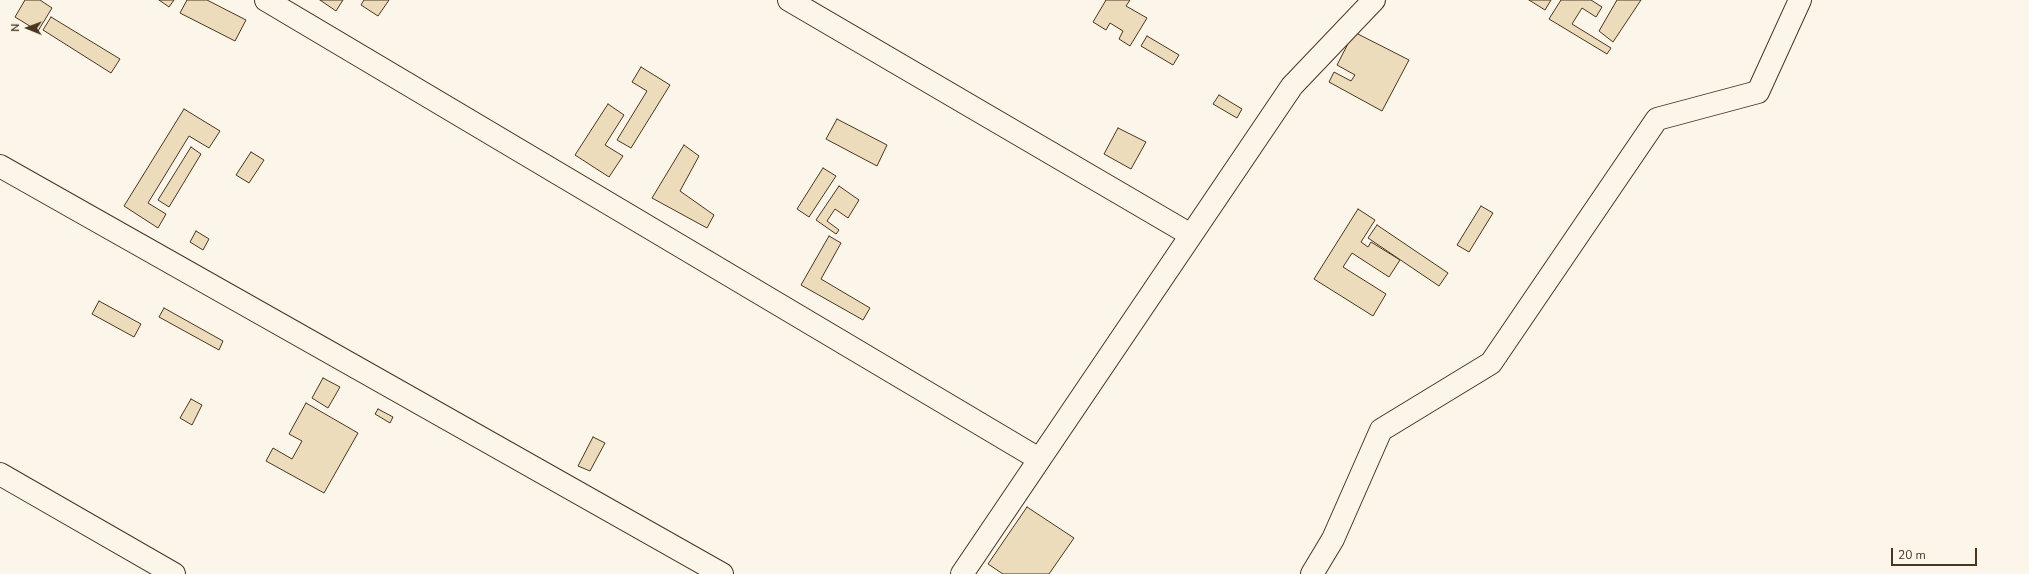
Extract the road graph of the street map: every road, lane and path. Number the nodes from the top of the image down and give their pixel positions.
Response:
1 (266, 0) edge
2 (790, 0) edge
3 (1374, 0) edge
4 (1800, 0) edge
5 (0, 166) edge
6 (1191, 235) junction
7 (1039, 459) junction
8 (0, 474) edge
9 (174, 574) edge
10 (722, 574) edge
11 (962, 574) edge
12 (1312, 574) edge

1 - 7 street
2 - 6 street
3 - 6 street
4 - 12 street
5 - 10 street
6 - 7 street
7 - 11 street
8 - 9 street

